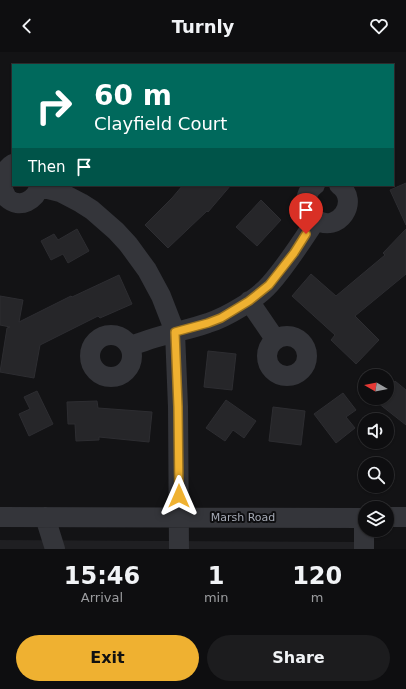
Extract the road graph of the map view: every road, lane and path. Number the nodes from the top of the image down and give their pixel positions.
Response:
1 (12, 165) edge
2 (40, 186) edge
3 (314, 186) edge
4 (341, 186) edge
5 (316, 220) junction
6 (249, 301) junction
7 (175, 332) junction
8 (275, 339) dead end
9 (130, 347) dead end
10 (0, 517) edge
11 (45, 517) junction
12 (179, 517) junction
13 (406, 517) edge
14 (358, 518) edge
15 (394, 518) edge
16 (364, 537) edge
17 (55, 549) edge
18 (179, 549) edge
19 (364, 549) edge

1 - 2 street
2 - 7 street
3 - 5 street
4 - 5 street
5 - 6 street
6 - 7 street
6 - 8 street
7 - 9 street
7 - 12 street
10 - 11 street, Marsh Road
11 - 12 street, Marsh Road
11 - 17 street
12 - 14 street, Marsh Road
12 - 18 street
13 - 15 street
16 - 19 street

